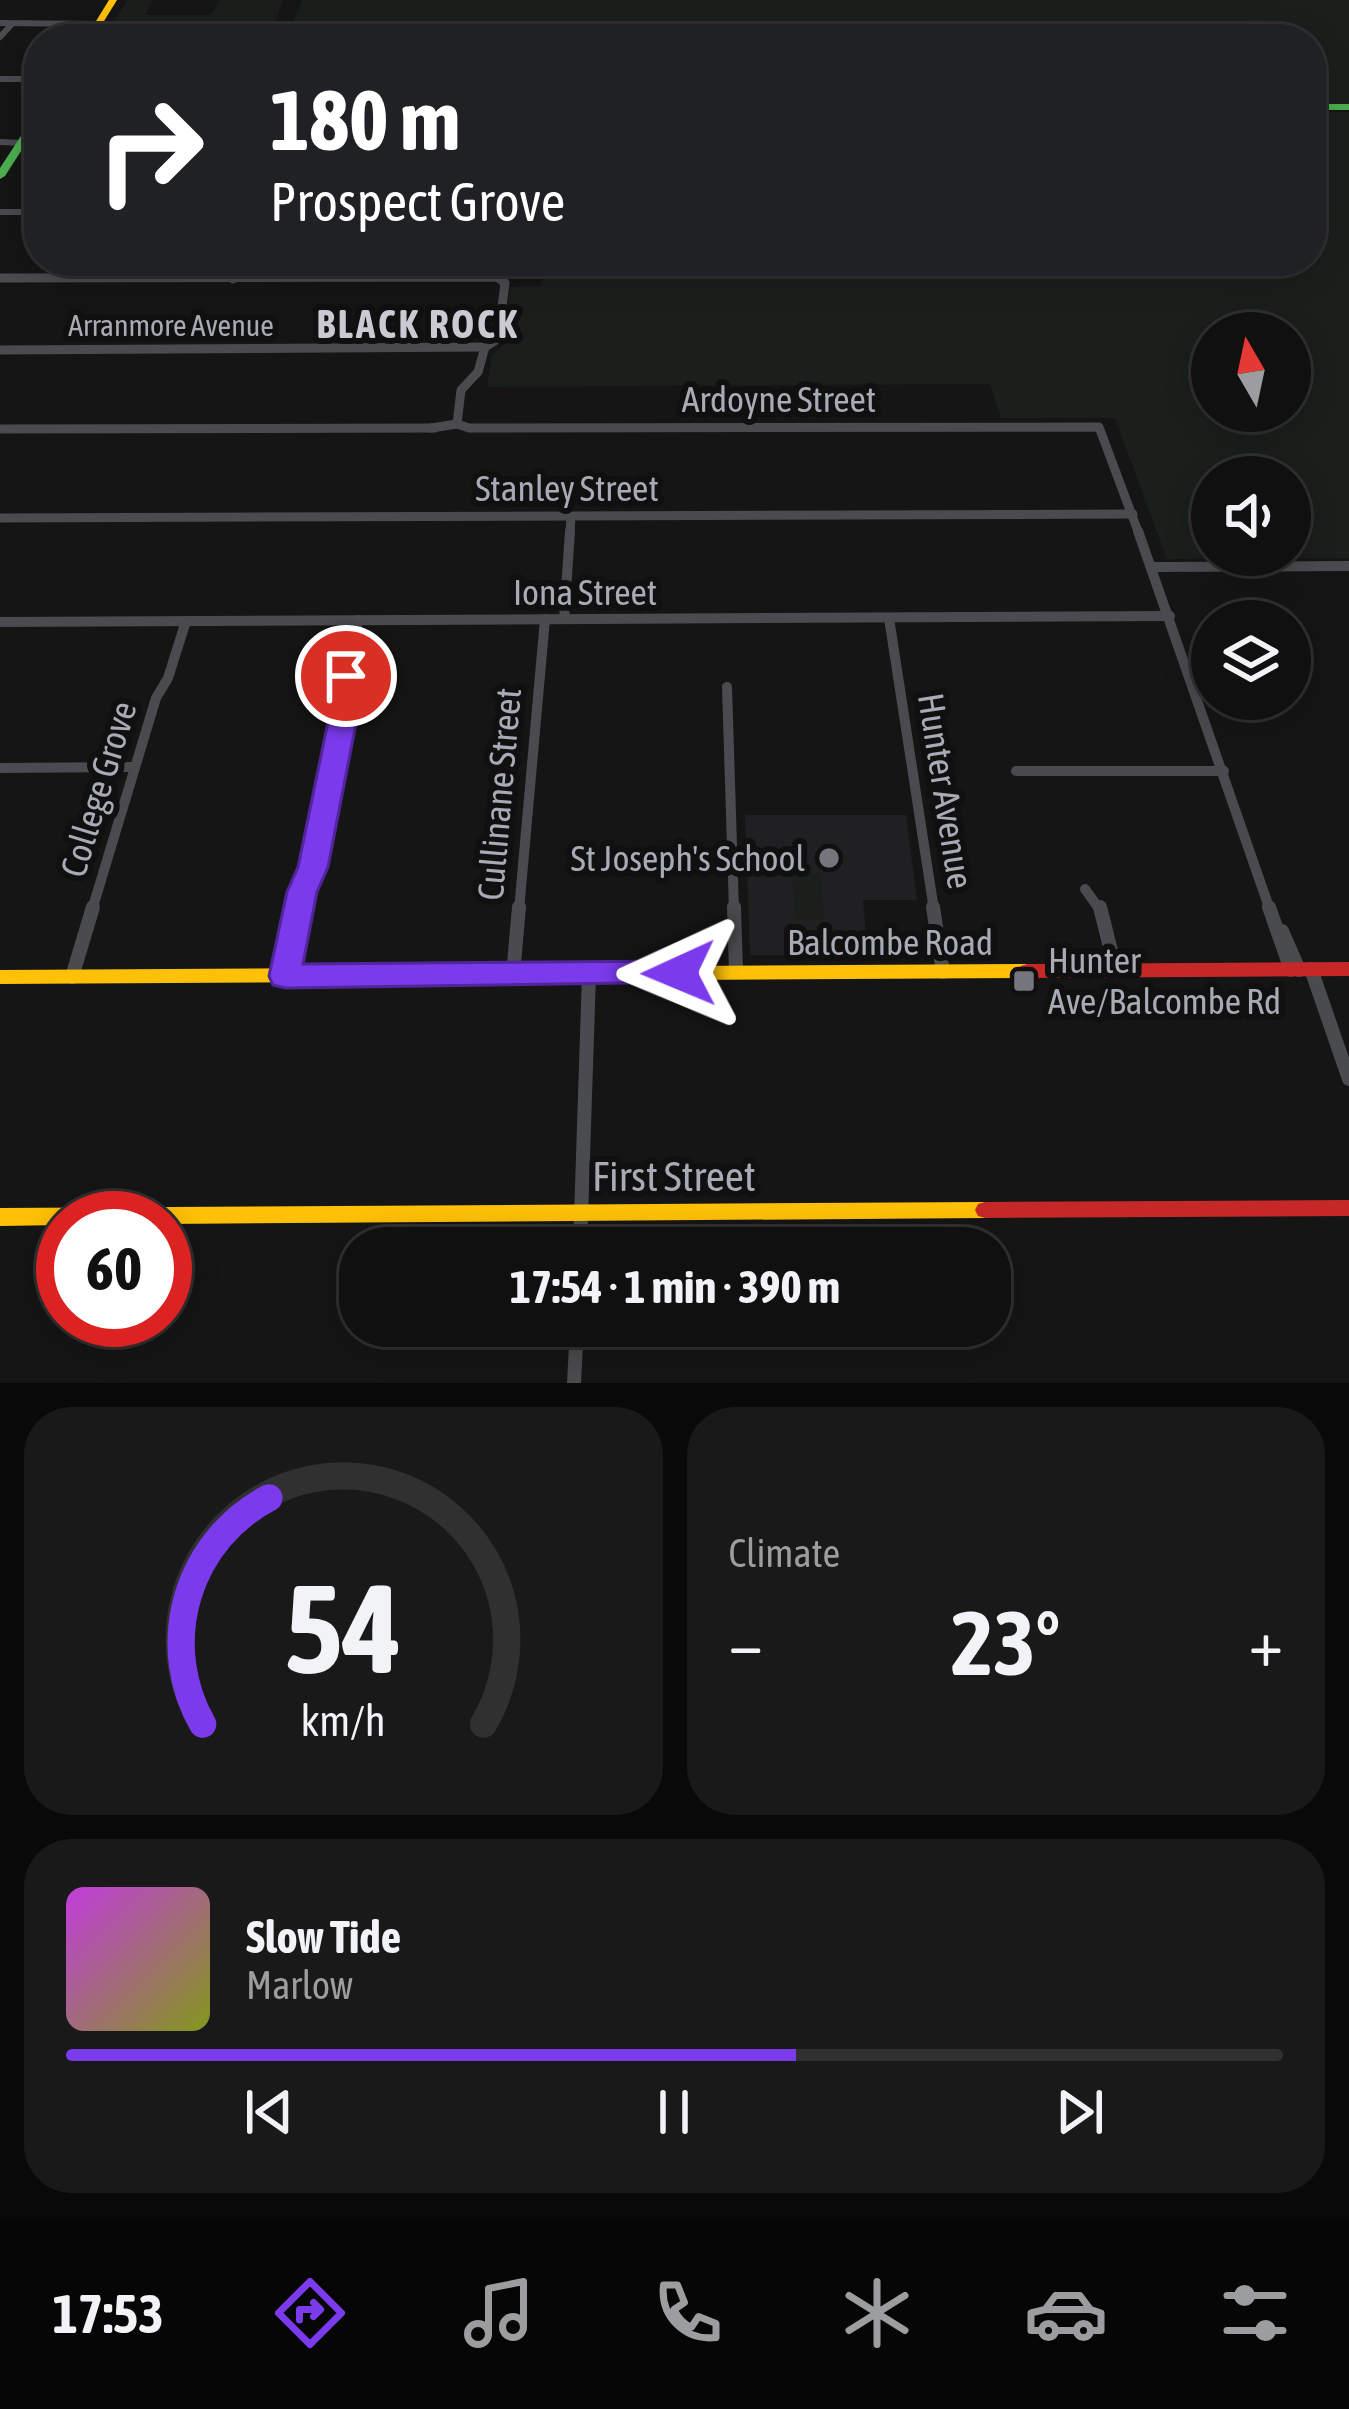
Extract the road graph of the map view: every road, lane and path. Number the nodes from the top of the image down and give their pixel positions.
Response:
1 (101, 19) edge
2 (0, 23) edge
3 (12, 23) junction
4 (0, 37) edge
5 (24, 139) edge
6 (0, 142) edge
7 (22, 142) junction
8 (0, 176) edge
9 (0, 278) edge
10 (233, 278) joint
11 (481, 348) junction
12 (0, 350) edge
13 (458, 425) junction
14 (0, 429) edge
15 (1133, 514) junction
16 (571, 516) junction
17 (0, 518) edge
18 (1349, 566) edge
19 (1153, 567) junction
20 (1170, 616) junction
21 (890, 618) junction
22 (545, 619) junction
23 (563, 619) junction
24 (358, 620) junction
25 (186, 621) junction
26 (0, 622) edge
27 (728, 687) dead end
28 (133, 767) junction
29 (0, 768) edge
30 (1016, 771) dead end
31 (1225, 771) junction
32 (1085, 889) dead end
33 (1349, 969) edge
34 (1300, 970) junction
35 (1116, 971) junction
36 (736, 972) junction
37 (943, 972) junction
38 (590, 974) junction
39 (514, 975) junction
40 (285, 976) junction
41 (0, 977) edge
42 (72, 977) junction
43 (1349, 1079) edge
44 (1349, 1208) edge
45 (581, 1213) junction
46 (0, 1217) edge
47 (581, 1227) edge
48 (576, 1347) edge
49 (574, 1383) edge

1 - 3 street
2 - 3 street
3 - 4 street
5 - 7 main road
6 - 7 street
7 - 8 main road
9 - 10 street
10 - 11 street
11 - 12 street, Arranmore Avenue
11 - 13 street
13 - 14 street, Ardoyne Street
13 - 15 street, Ardoyne Street
15 - 16 street, Stanley Street
15 - 19 street
16 - 17 street, Stanley Street
16 - 23 street
18 - 19 street
19 - 20 street
20 - 21 street, Iona Street
20 - 31 street
21 - 23 street, Iona Street
21 - 37 street, Hunter Avenue
22 - 23 street, Iona Street
22 - 24 street, Iona Street
22 - 39 street, Cullinane Street
24 - 25 street, Iona Street
24 - 40 street
25 - 26 street, Iona Street
25 - 28 street, College Grove
27 - 36 street
28 - 29 street
28 - 42 street, College Grove
30 - 31 street
31 - 34 street
32 - 35 street
33 - 34 main road, Balcombe Road
34 - 35 main road, Balcombe Road
34 - 43 street
35 - 37 main road, Balcombe Road
36 - 37 main road, Balcombe Road
36 - 38 main road, Balcombe Road
38 - 39 main road, Balcombe Road
38 - 45 street
39 - 40 main road, Balcombe Road
40 - 42 main road, Balcombe Road
41 - 42 main road, Balcombe Road
44 - 45 main road, First Street
45 - 46 main road, First Street
45 - 47 street
48 - 49 street

